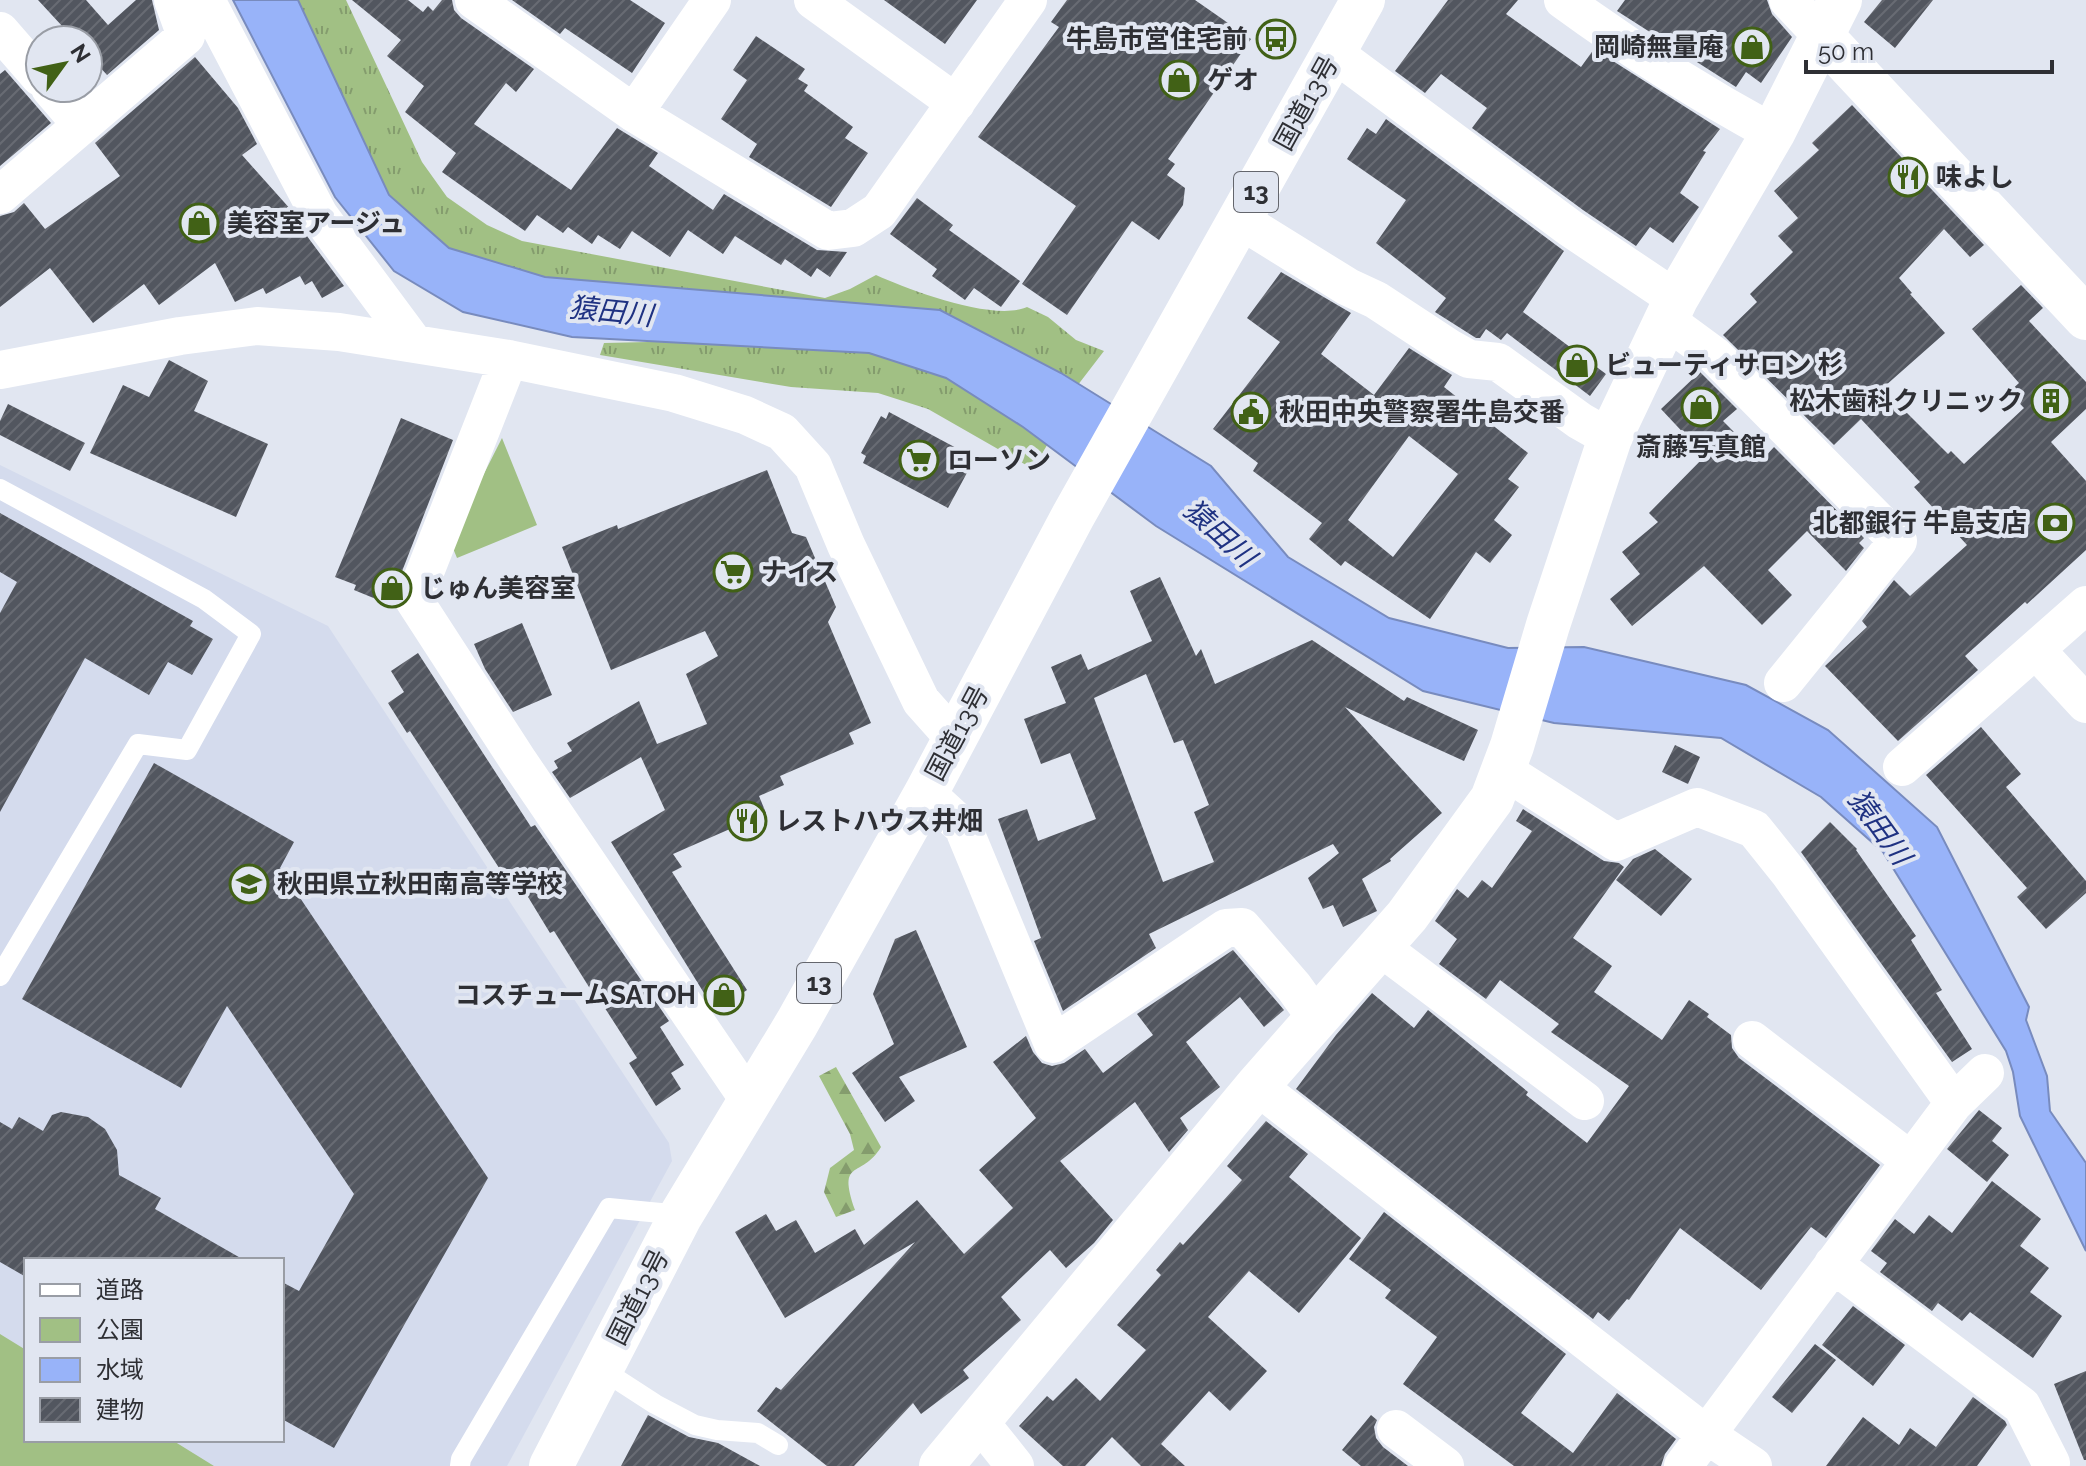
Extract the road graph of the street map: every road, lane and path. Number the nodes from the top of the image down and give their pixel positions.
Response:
1 (173, 0) edge
2 (206, 0) edge
3 (474, 0) edge
4 (712, 0) edge
5 (813, 0) edge
6 (1028, 0) edge
7 (1363, 0) edge
8 (1563, 0) edge
9 (1788, 0) edge
10 (1830, 17) edge
11 (0, 31) edge
12 (1334, 53) junction
13 (24, 59) edge
14 (956, 103) junction
15 (64, 104) edge
16 (634, 113) junction
17 (81, 124) junction
18 (1773, 133) junction
19 (0, 195) edge
20 (1240, 220) junction
21 (1671, 309) junction
22 (2086, 318) edge
23 (414, 343) junction
24 (509, 359) junction
25 (0, 370) edge
26 (1610, 438) junction
27 (0, 489) edge
28 (2086, 605) edge
29 (2036, 650) junction
30 (1783, 683) dead end
31 (2086, 704) edge
32 (954, 738) junction
33 (1508, 758) junction
34 (1902, 767) dead end
35 (926, 793) junction
36 (1380, 947) junction
37 (0, 976) edge
38 (1316, 1018) junction
39 (1752, 1040) dead end
40 (1985, 1073) dead end
41 (1257, 1086) junction
42 (749, 1100) junction
43 (1585, 1101) dead end
44 (1954, 1103) junction
45 (1910, 1160) junction
46 (681, 1215) junction
47 (1833, 1264) junction
48 (601, 1369) junction
49 (979, 1421) junction
50 (1396, 1429) dead end
51 (1707, 1435) junction
52 (778, 1445) dead end
53 (2051, 1463) dead end
54 (460, 1466) edge
55 (551, 1466) edge
56 (941, 1466) edge
57 (1015, 1466) edge
58 (1445, 1466) edge
59 (1683, 1466) edge
60 (1753, 1466) edge

1 - 17 street
2 - 23 street
3 - 16 street
4 - 16 street
5 - 14 street
6 - 14 street
7 - 12 main road, 国道13号 / 13
8 - 18 street
9 - 10 street
10 - 18 main road
10 - 22 main road
11 - 13 street
12 - 20 main road, 国道13号 / 13
12 - 21 street
14 - 16 street
15 - 17 street
17 - 19 street
18 - 21 main road
20 - 26 street
20 - 32 main road, 国道13号 / 13
21 - 26 main road
21 - 30 street
23 - 24 street
23 - 25 street
24 - 32 street
24 - 42 street
26 - 33 main road
27 - 37 lane
28 - 29 street
29 - 31 street
29 - 34 street
32 - 35 main road, 国道13号 / 13
33 - 36 main road
33 - 44 street
35 - 38 street
35 - 42 main road, 国道13号 / 13
36 - 38 main road
36 - 43 street
38 - 41 main road
39 - 45 street
40 - 44 street
41 - 49 main road
41 - 51 street
42 - 46 main road, 国道13号 / 13
44 - 45 street
45 - 47 street
46 - 48 main road, 国道13号 / 13
46 - 54 lane
47 - 51 street
47 - 53 street
48 - 52 lane
48 - 55 main road, 国道13号 / 13
49 - 56 main road
49 - 57 street
50 - 58 street
51 - 59 street
51 - 60 street

